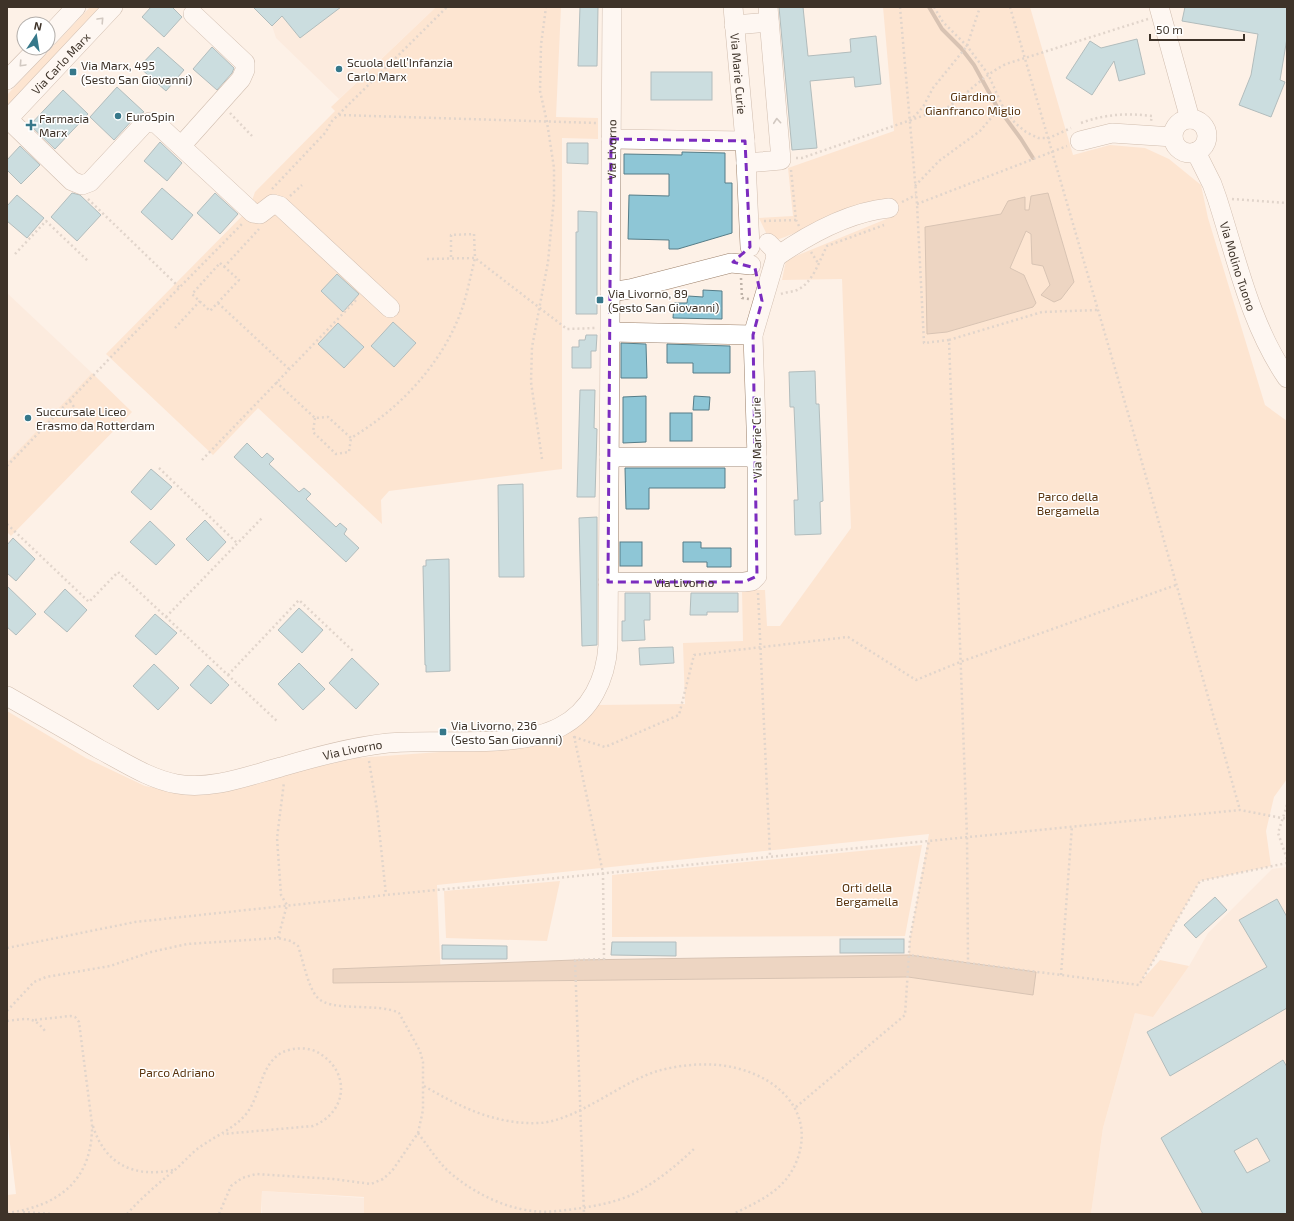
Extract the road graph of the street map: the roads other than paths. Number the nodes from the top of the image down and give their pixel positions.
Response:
1 (76, 7) edge
2 (113, 7) edge
3 (612, 7) edge
4 (1156, 12) edge
5 (193, 14) dead end
6 (768, 14) edge
7 (733, 16) edge
8 (56, 28) edge
9 (30, 56) edge
10 (7, 80) edge
11 (1190, 119) junction
12 (7, 120) edge
13 (611, 131) junction
14 (1077, 131) road end
15 (1173, 137) junction
16 (745, 140) junction
17 (181, 146) junction
18 (1196, 152) junction
19 (746, 163) junction
20 (890, 208) road end
21 (761, 254) junction
22 (610, 292) junction
23 (390, 308) dead end
24 (604, 330) junction
25 (753, 334) junction
26 (1287, 378) edge
27 (609, 457) junction
28 (757, 457) junction
29 (757, 576) joint
30 (608, 582) junction
31 (7, 696) edge

1 - 8 street
12 -> 2 street, Via Carlo Marx
3 - 13 street, Via Livorno
4 - 11 street
5 - 17 street
6 - 7 street
19 -> 6 street
7 - 16 street, Via Marie Curie
9 -> 10 street
11 - 15 street
11 - 18 street
12 - 17 street
13 - 16 street
13 - 22 street, Via Livorno
14 - 15 street
15 - 18 street
16 - 19 street, Via Marie Curie
17 - 23 street
18 - 26 street, Via Molino Tuono
19 - 21 street, Via Marie Curie
20 - 21 street
21 - 22 street
21 - 25 street, Via Marie Curie
22 - 24 street, Via Livorno
24 - 25 street
24 - 27 street, Via Livorno
25 - 28 street, Via Marie Curie
27 - 28 street
27 - 30 street, Via Livorno
28 - 29 street, Via Marie Curie
29 - 30 street, Via Livorno
30 - 31 street, Via Livorno

